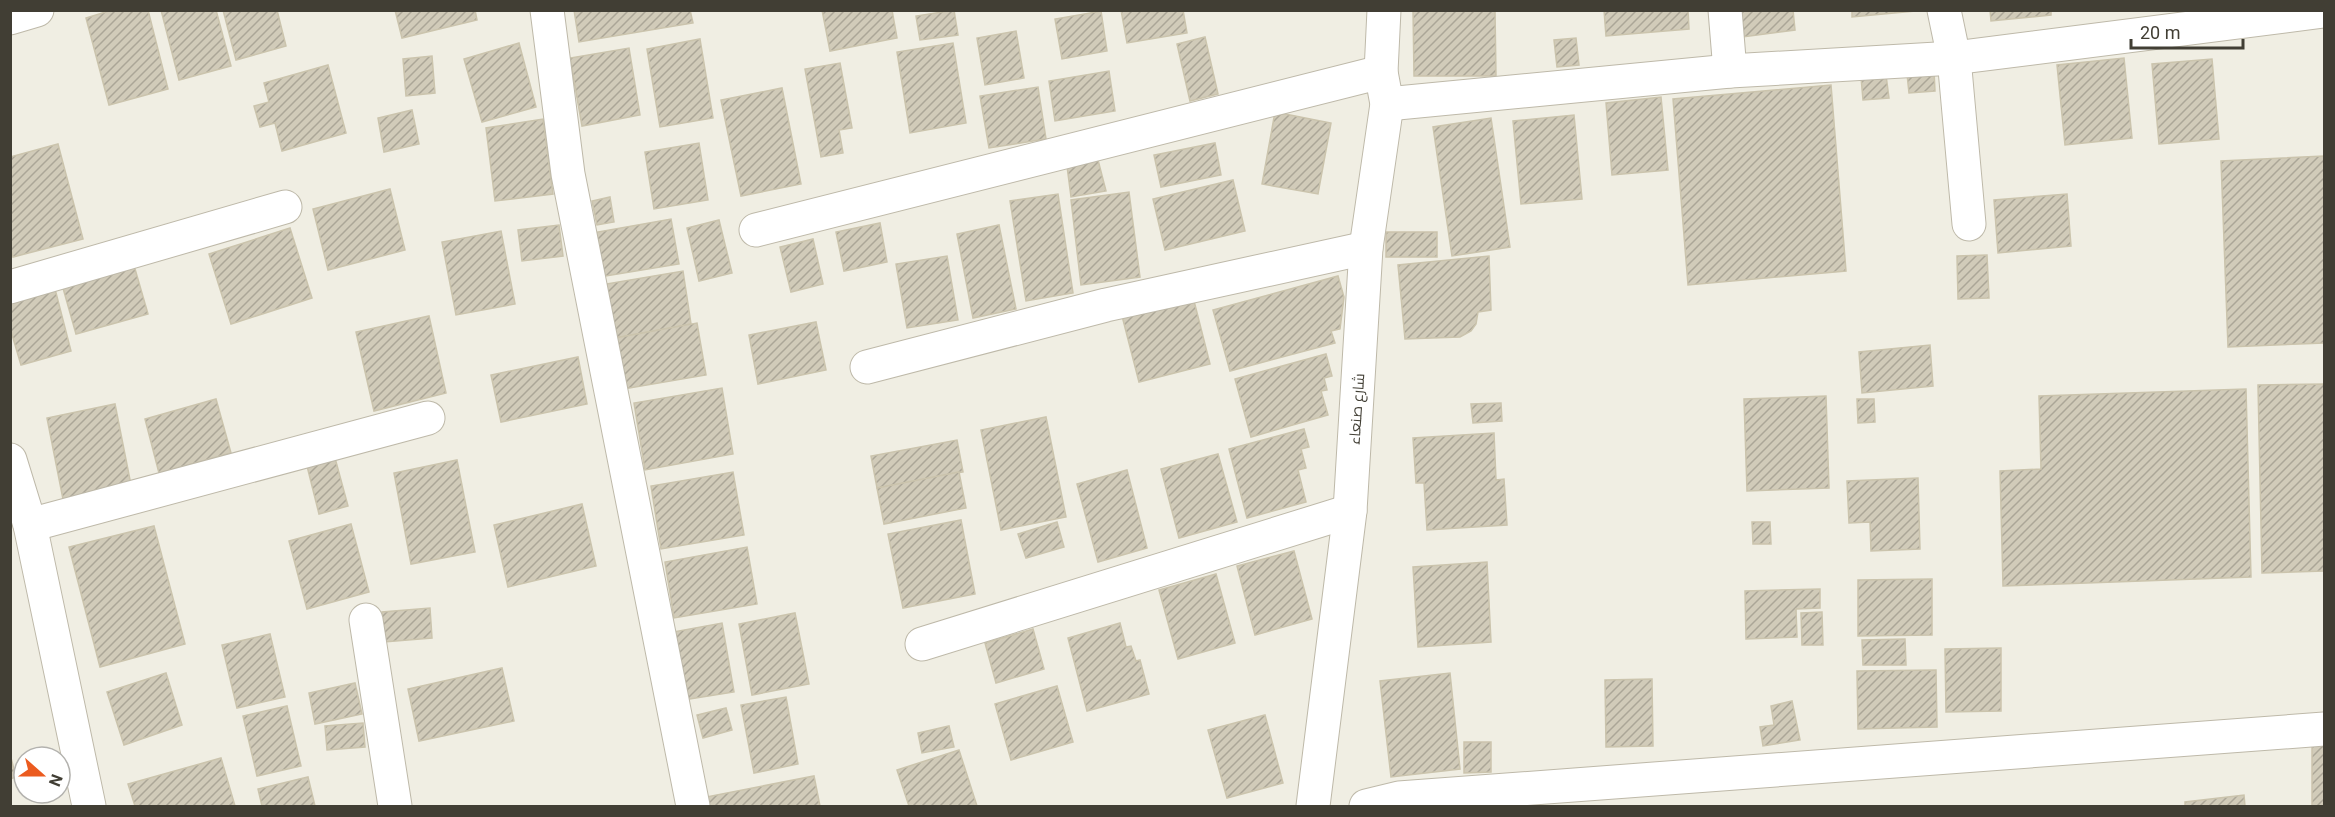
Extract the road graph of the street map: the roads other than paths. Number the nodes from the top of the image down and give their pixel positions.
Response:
1 (37, 10) edge
2 (547, 10) edge
3 (1384, 10) edge
4 (1725, 10) edge
5 (1944, 10) edge
6 (2325, 11) edge
7 (10, 18) edge
8 (1954, 58) junction
9 (1730, 71) junction
10 (1381, 72) junction
11 (1387, 104) junction
12 (285, 207) dead end
13 (1969, 224) dead end
14 (756, 230) dead end
15 (1366, 248) junction
16 (10, 287) edge
17 (867, 368) dead end
18 (428, 418) dead end
19 (10, 460) edge
20 (1350, 511) junction
21 (30, 525) junction
22 (366, 620) dead end
23 (922, 644) dead end
24 (2325, 729) edge
25 (89, 807) edge
26 (395, 807) edge
27 (693, 807) edge
28 (1313, 807) edge
29 (1366, 807) edge

1 - 7 street
2 - 27 street
3 - 10 street, شارع صنعاء
4 - 9 street
5 - 8 street
6 - 8 street
8 - 9 street
8 - 13 street
9 - 11 street
10 - 11 street, شارع صنعاء
10 - 14 street
11 - 15 street, شارع صنعاء
12 - 16 street
15 - 17 street
15 - 20 street, شارع صنعاء
18 - 21 street
19 - 21 street
20 - 23 street
20 - 28 street, شارع صنعاء
21 - 25 street
22 - 26 street
24 - 29 street

